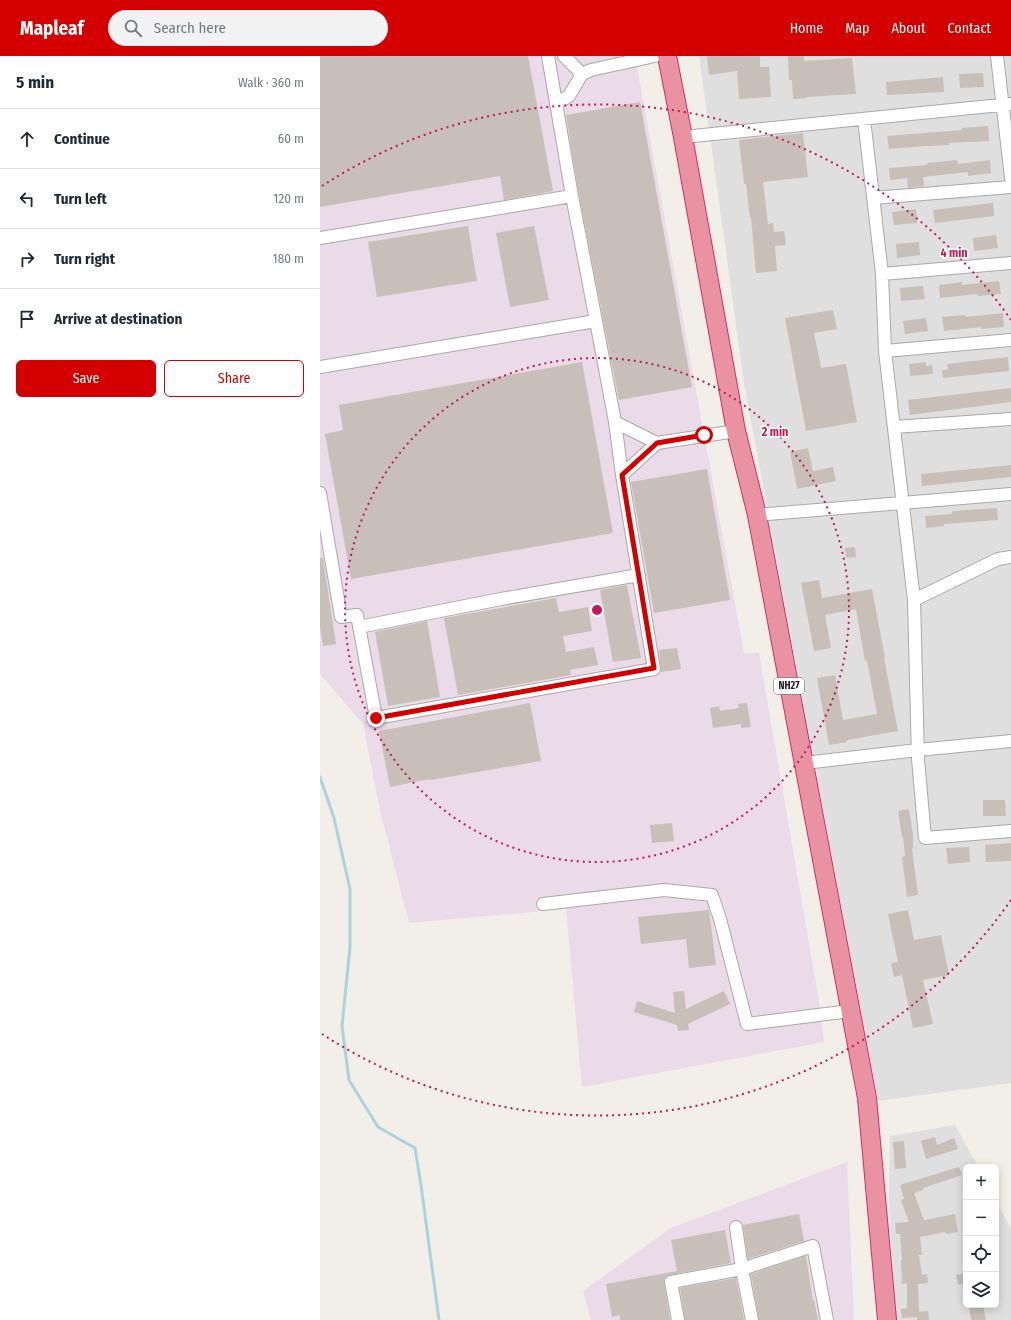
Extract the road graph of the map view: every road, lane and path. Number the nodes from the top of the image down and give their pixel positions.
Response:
1 (548, 56) edge
2 (564, 56) edge
3 (655, 56) edge
4 (667, 56) edge
5 (997, 56) edge
6 (582, 74) junction
7 (557, 103) junction
8 (1007, 104) edge
9 (864, 119) junction
10 (683, 137) junction
11 (1011, 178) edge
12 (1011, 187) edge
13 (572, 196) junction
14 (873, 198) junction
15 (320, 238) edge
16 (1011, 263) edge
17 (882, 274) junction
18 (596, 321) junction
19 (1011, 340) edge
20 (885, 351) junction
21 (320, 367) edge
22 (1011, 419) edge
23 (615, 422) junction
24 (894, 427) junction
25 (736, 431) junction
26 (657, 443) junction
27 (622, 475) junction
28 (320, 493) edge
29 (1011, 494) edge
30 (902, 503) junction
31 (757, 515) junction
32 (1011, 557) edge
33 (639, 575) junction
34 (914, 600) junction
35 (359, 627) junction
36 (1011, 741) edge
37 (918, 750) junction
38 (804, 763) junction
39 (1011, 830) edge
40 (543, 904) dead end
41 (850, 1011) junction
42 (736, 1227) dead end
43 (742, 1269) junction
44 (678, 1320) edge
45 (752, 1320) edge
46 (827, 1320) edge
47 (887, 1320) edge

1 - 7 street
2 - 6 street
3 - 6 street
4 - 10 highway, NH27
5 - 8 street
6 - 7 street
7 - 13 street
8 - 9 street
8 - 11 street
9 - 10 street
9 - 14 street
10 - 25 highway, NH27
12 - 14 street
13 - 15 street
13 - 18 street
14 - 17 street
16 - 17 street
17 - 20 street
18 - 21 street
18 - 23 street
19 - 20 street
20 - 24 street
22 - 24 street
23 - 26 street
23 - 27 street
24 - 30 street
25 - 26 street
25 - 31 highway, NH27
26 - 27 street
27 - 33 street
28 - 35 street
29 - 30 street
30 - 31 street
30 - 34 street
31 - 38 highway, NH27
32 - 34 street
33 - 35 street
33 - 35 street
34 - 37 street
36 - 37 street
37 - 38 street
37 - 39 street
38 - 41 highway, NH27
40 - 41 street
41 - 47 highway, NH27
42 - 43 street
43 - 44 street
43 - 45 street
43 - 46 street

